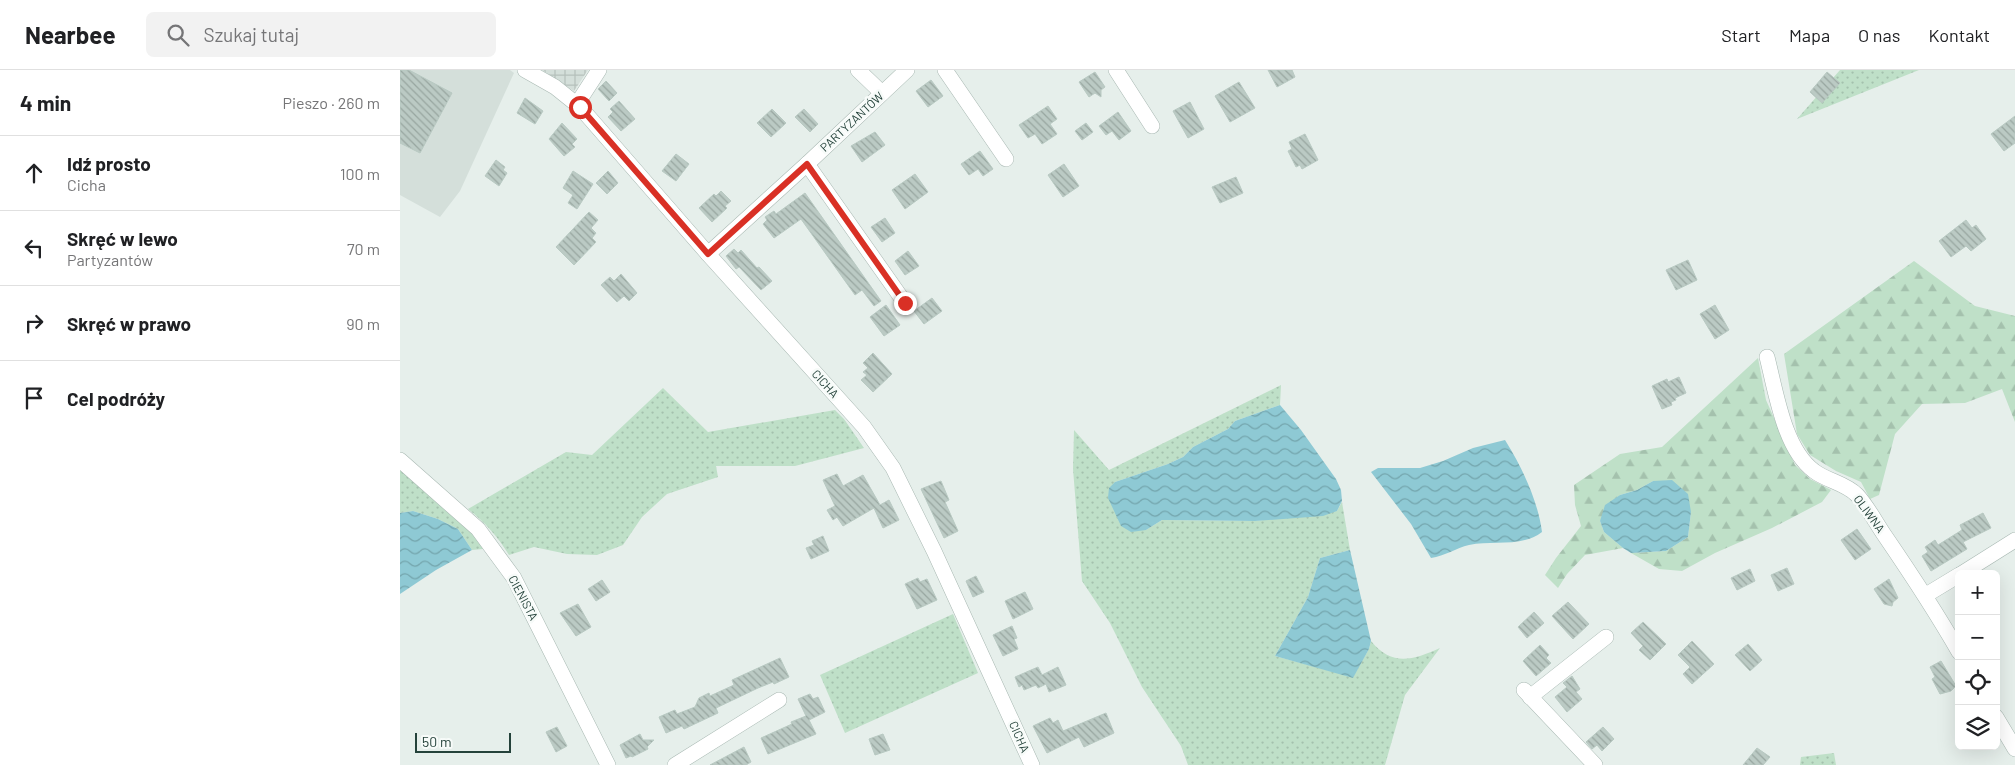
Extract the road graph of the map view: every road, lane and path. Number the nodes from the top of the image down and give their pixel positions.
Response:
1 (525, 70) edge
2 (599, 70) edge
3 (858, 70) edge
4 (907, 70) edge
5 (945, 70) edge
6 (1116, 70) edge
7 (882, 93) junction
8 (577, 104) junction
9 (1152, 126) dead end
10 (1006, 159) dead end
11 (807, 164) junction
12 (708, 254) junction
13 (905, 303) dead end
14 (1767, 357) dead end
15 (400, 460) edge
16 (2015, 540) edge
17 (1966, 570) edge
18 (1955, 577) edge
19 (1926, 595) junction
20 (1606, 637) dead end
21 (1955, 645) edge
22 (779, 700) dead end
23 (2000, 724) edge
24 (2015, 749) edge
25 (608, 765) edge
26 (675, 765) edge
27 (1032, 765) edge
28 (1595, 765) edge

1 - 8 street, CICHA
2 - 8 street
3 - 7 street
4 - 7 street, PARTYZANTÓW
5 - 10 street
6 - 9 street
7 - 11 street, PARTYZANTÓW
8 - 12 street, CICHA
11 - 12 street, PARTYZANTÓW
11 - 13 street
12 - 27 street, CICHA
14 - 19 street, OLIWNA
15 - 25 street, CIENISTA
16 - 17 street
18 - 19 street
19 - 21 street, OLIWNA
20 - 28 street
22 - 26 street
23 - 24 street

